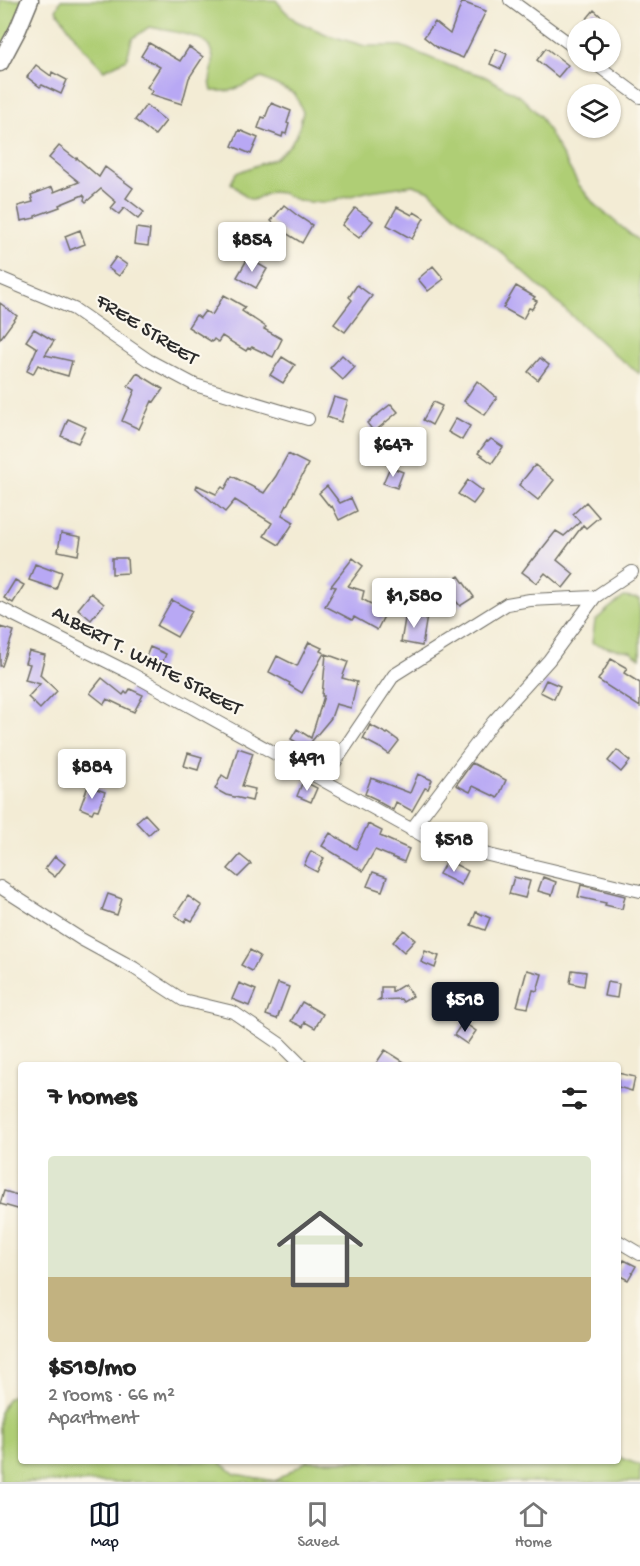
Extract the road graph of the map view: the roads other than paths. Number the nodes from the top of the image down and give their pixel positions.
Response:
1 (30, 0) edge
2 (510, 0) edge
3 (567, 42) edge
4 (0, 63) edge
5 (606, 72) edge
6 (640, 97) edge
7 (0, 278) edge
8 (308, 419) dead end
9 (632, 572) dead end
10 (595, 597) junction
11 (0, 608) edge
12 (323, 780) junction
13 (411, 830) junction
14 (0, 887) edge
15 (640, 891) edge
16 (298, 1062) edge
17 (621, 1243) edge
18 (640, 1254) edge

1 - 4 street
2 - 3 street
5 - 6 street
7 - 8 street, FREE STREET
9 - 10 street
10 - 12 street
10 - 13 street
11 - 12 street, ALBERT T. WHITE STREET
12 - 13 street, ALBERT T. WHITE STREET
13 - 15 street, ALBERT T. WHITE STREET
14 - 16 street
17 - 18 street

